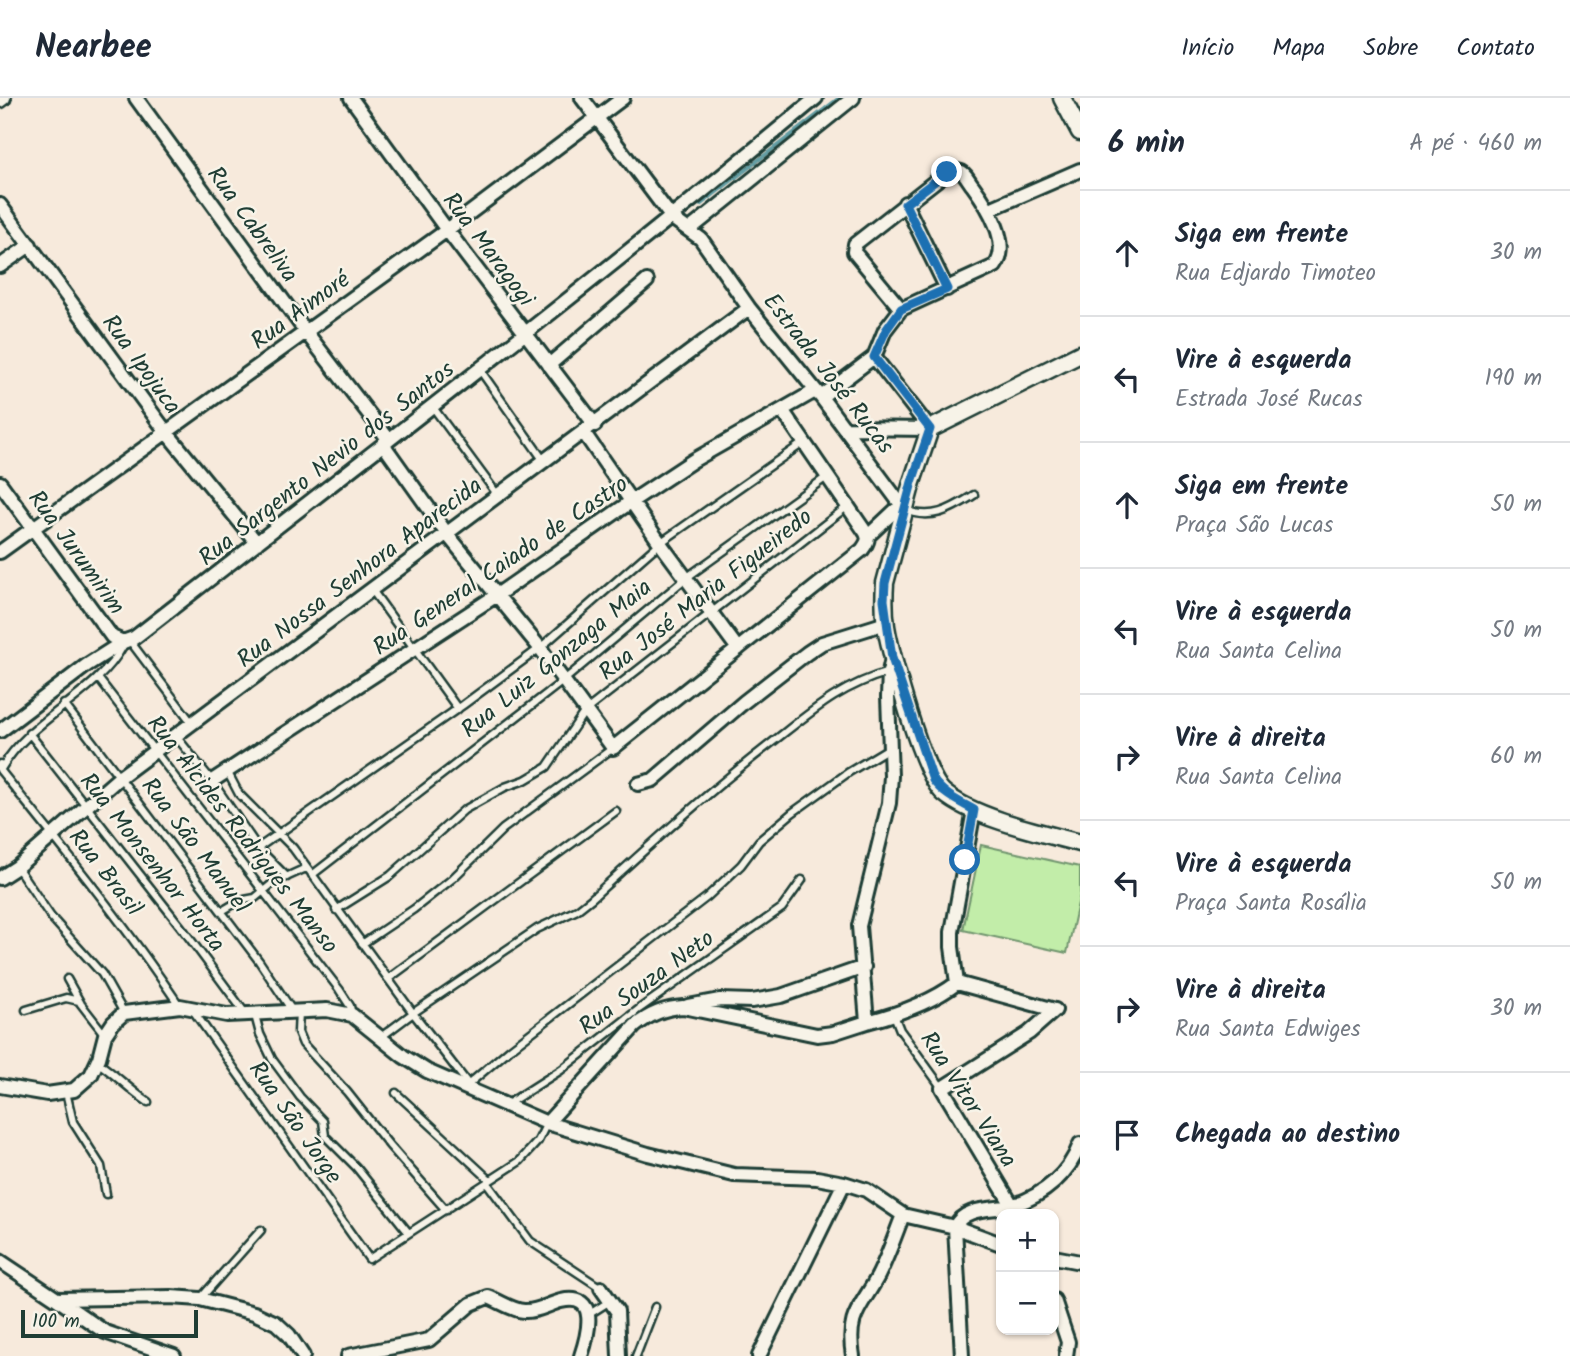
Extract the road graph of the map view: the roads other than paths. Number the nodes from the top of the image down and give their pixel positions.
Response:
1 (136, 98) edge
2 (351, 98) edge
3 (582, 98) edge
4 (623, 98) edge
5 (816, 98) edge
6 (853, 98) edge
7 (1062, 98) edge
8 (596, 118) junction
9 (1080, 132) edge
10 (1080, 170) edge
11 (905, 204) junction
12 (0, 205) edge
13 (990, 209) junction
14 (672, 218) junction
15 (447, 230) junction
16 (689, 230) junction
17 (30, 245) junction
18 (0, 266) edge
19 (647, 281) dead end
20 (947, 289) junction
21 (749, 308) junction
22 (901, 309) junction
23 (306, 332) junction
24 (527, 334) junction
25 (1080, 354) edge
26 (874, 357) junction
27 (550, 365) junction
28 (480, 370) junction
29 (818, 394) junction
30 (432, 406) junction
31 (782, 410) junction
32 (844, 428) junction
33 (589, 429) junction
34 (930, 429) junction
35 (167, 433) junction
36 (386, 442) junction
37 (805, 442) junction
38 (544, 461) junction
39 (828, 476) junction
40 (0, 483) edge
41 (497, 494) junction
42 (974, 495) dead end
43 (632, 501) junction
44 (848, 506) junction
45 (903, 508) junction
46 (34, 528) junction
47 (866, 533) junction
48 (447, 534) junction
49 (257, 543) junction
50 (660, 543) junction
51 (0, 552) edge
52 (686, 578) junction
53 (372, 590) junction
54 (497, 595) junction
55 (712, 613) junction
56 (886, 623) junction
57 (126, 641) junction
58 (540, 648) junction
59 (414, 649) junction
60 (738, 649) junction
61 (891, 665) junction
62 (97, 678) junction
63 (563, 681) junction
64 (64, 704) junction
65 (458, 709) junction
66 (585, 711) junction
67 (192, 723) junction
68 (0, 731) edge
69 (29, 733) junction
70 (175, 735) junction
71 (890, 747) junction
72 (613, 748) junction
73 (155, 751) junction
74 (0, 764) edge
75 (0, 771) edge
76 (227, 771) junction
77 (120, 777) junction
78 (212, 781) junction
79 (638, 783) dead end
80 (86, 805) junction
81 (974, 810) junction
82 (616, 811) dead end
83 (279, 833) junction
84 (52, 835) junction
85 (1080, 843) edge
86 (258, 848) junction
87 (17, 867) junction
88 (306, 868) junction
89 (312, 875) junction
90 (287, 877) junction
91 (0, 878) edge
92 (802, 880) dead end
93 (260, 891) junction
94 (336, 910) junction
95 (222, 911) junction
96 (362, 944) junction
97 (864, 967) junction
98 (66, 979) dead end
99 (388, 979) junction
100 (957, 983) junction
101 (79, 1001) junction
102 (186, 1007) junction
103 (683, 1007) junction
104 (26, 1010) dead end
105 (296, 1011) junction
106 (124, 1013) junction
107 (413, 1013) junction
108 (250, 1015) junction
109 (352, 1015) junction
110 (894, 1015) junction
111 (867, 1022) junction
112 (105, 1035) junction
113 (381, 1037) junction
114 (97, 1062) junction
115 (0, 1086) edge
116 (469, 1086) junction
117 (942, 1088) junction
118 (66, 1092) junction
119 (396, 1093) dead end
120 (148, 1102) dead end
121 (504, 1106) junction
122 (547, 1124) junction
123 (1080, 1144) edge
124 (489, 1182) junction
125 (844, 1182) junction
126 (106, 1194) dead end
127 (1012, 1205) junction
128 (446, 1210) junction
129 (903, 1214) junction
130 (955, 1227) junction
131 (261, 1230) dead end
132 (408, 1232) junction
133 (996, 1242) edge
134 (1059, 1258) edge
135 (0, 1261) edge
136 (1080, 1262) edge
137 (601, 1288) joint
138 (57, 1299) junction
139 (200, 1299) junction
140 (611, 1301) junction
141 (655, 1307) dead end
142 (588, 1315) junction
143 (1059, 1315) edge
144 (174, 1356) edge
145 (303, 1356) edge
146 (348, 1356) edge
147 (581, 1356) edge
148 (619, 1356) edge
149 (636, 1356) edge
150 (759, 1356) edge
151 (853, 1356) edge
152 (962, 1356) edge
153 (1066, 1356) edge

1 - 23 street, Rua Cabreliva
2 - 15 street, Rua Maragogi
3 - 8 street, Estrada José Rucas
4 - 8 street, Rua Aimoré
5 - 14 street, Rua Sargento Nevio dos Santos
6 - 16 street
7 - 9 street
8 - 14 street, Estrada José Rucas
8 - 15 street, Rua Aimoré
10 - 13 street
11 - 13 street
11 - 20 street
11 - 22 street
12 - 17 street, Rua Ipojuca
13 - 20 street
14 - 16 street, Estrada José Rucas
14 - 24 street, Rua Sargento Nevio dos Santos
15 - 23 street, Rua Aimoré
15 - 24 street, Rua Maragogi
16 - 21 street, Estrada José Rucas
17 - 18 street
17 - 35 street, Rua Ipojuca
19 - 27 street
20 - 22 street
21 - 29 street, Estrada José Rucas
21 - 33 street, Rua Nossa Senhora Aparecida
22 - 26 street
23 - 35 street, Rua Aimoré
23 - 36 street, Rua Cabreliva
24 - 27 street, Rua Maragogi
24 - 28 street, Rua Sargento Nevio dos Santos
25 - 34 street
26 - 29 street, Rua General Caiado de Castro
26 - 34 street
27 - 33 street, Rua Maragogi
28 - 30 street, Rua Sargento Nevio dos Santos
28 - 38 lane
29 - 31 street, Rua General Caiado de Castro
29 - 32 street, Estrada José Rucas
30 - 36 street, Rua Sargento Nevio dos Santos
30 - 41 lane
31 - 37 street
31 - 43 street, Rua General Caiado de Castro
32 - 34 street
32 - 45 street, Estrada José Rucas
33 - 38 street, Rua Nossa Senhora Aparecida
33 - 43 street, Rua Maragogi
34 - 45 street
35 - 46 street, Rua Aimoré
35 - 49 street, Rua Ipojuca
36 - 48 street, Rua Cabreliva
36 - 49 street, Rua Sargento Nevio dos Santos
37 - 39 street
37 - 50 lane
38 - 41 street, Rua Nossa Senhora Aparecida
39 - 44 street
39 - 52 lane, Rua Luiz Gonzaga Maia
40 - 46 street, Rua Jurumirim
41 - 48 street, Rua Nossa Senhora Aparecida
42 - 45 lane
43 - 50 street, Rua Maragogi
43 - 54 street, Rua General Caiado de Castro
44 - 47 street
44 - 55 lane, Rua José Maria Figueiredo
45 - 47 street
45 - 56 street
46 - 51 street, Rua Aimoré
46 - 57 street, Rua Jurumirim
47 - 60 street
48 - 53 street, Rua Nossa Senhora Aparecida
48 - 54 street, Rua Cabreliva
49 - 57 street, Rua Sargento Nevio dos Santos
50 - 52 street, Rua Maragogi
50 - 58 lane
52 - 55 street, Rua Maragogi
52 - 63 lane, Rua Luiz Gonzaga Maia
53 - 59 lane
53 - 67 street, Rua Nossa Senhora Aparecida
54 - 58 street, Rua Cabreliva
54 - 59 street, Rua General Caiado de Castro
55 - 60 street, Rua Maragogi
55 - 66 lane, Rua José Maria Figueiredo
56 - 61 street
56 - 79 street
57 - 62 lane
57 - 67 lane
57 - 68 street, Rua Sargento Nevio dos Santos
58 - 63 street, Rua Cabreliva
58 - 65 lane
59 - 65 lane
59 - 76 street, Rua General Caiado de Castro
60 - 72 street
61 - 71 street
61 - 81 street
61 - 107 lane
62 - 64 lane
62 - 73 lane, Rua Alcides Rodrigues Manso
63 - 66 street, Rua Cabreliva
63 - 89 lane, Rua Luiz Gonzaga Maia
64 - 69 lane
64 - 77 lane, Rua São Manuel
65 - 83 lane
66 - 72 street, Rua Cabreliva
66 - 94 lane, Rua José Maria Figueiredo
67 - 70 street, Rua Nossa Senhora Aparecida
69 - 75 lane
69 - 80 lane, Rua Monsenhor Horta
70 - 73 street, Rua Nossa Senhora Aparecida
70 - 78 lane
71 - 97 street
71 - 116 lane
72 - 96 lane
73 - 77 street, Rua Nossa Senhora Aparecida
73 - 93 lane, Rua Alcides Rodrigues Manso
74 - 75 lane
75 - 84 lane, Rua Brasil
76 - 78 street, Rua General Caiado de Castro
76 - 83 lane
77 - 80 street, Rua Nossa Senhora Aparecida
77 - 95 lane, Rua São Manuel
78 - 86 lane
80 - 84 street, Rua Nossa Senhora Aparecida
80 - 108 lane, Rua Monsenhor Horta
81 - 85 street
81 - 100 street
82 - 99 lane
83 - 86 lane
83 - 88 lane
84 - 87 street, Rua Nossa Senhora Aparecida
84 - 102 lane, Rua Brasil
86 - 90 lane
87 - 91 street, Rua Nossa Senhora Aparecida
87 - 106 lane
88 - 89 lane
88 - 90 lane
89 - 94 lane
90 - 93 lane
92 - 121 lane, Rua Souza Neto
93 - 95 lane
93 - 109 lane, Rua Alcides Rodrigues Manso
94 - 96 lane
95 - 105 lane, Rua São Manuel
96 - 99 lane
97 - 103 street
97 - 111 street
98 - 101 lane
99 - 107 lane
100 - 110 street
100 - 117 street
101 - 104 lane
101 - 112 lane
102 - 106 street
102 - 108 street
102 - 132 lane, Rua São Jorge
103 - 111 street
103 - 122 street
105 - 108 street
105 - 109 street
105 - 128 lane
106 - 112 street
107 - 113 lane
107 - 116 lane
108 - 132 lane, Rua Monsenhor Horta
109 - 113 street
110 - 111 street
110 - 117 lane, Rua Vitor Viana
112 - 114 street
113 - 116 street
114 - 118 street
114 - 120 lane
115 - 118 street
116 - 121 street
117 - 127 street, Rua Vitor Viana
118 - 126 lane
119 - 124 lane
121 - 122 street
122 - 124 lane
122 - 125 street
123 - 127 street
124 - 128 lane
124 - 137 lane
125 - 129 street
125 - 150 street
127 - 130 street
128 - 132 lane
129 - 130 street
129 - 151 street
130 - 133 street
130 - 152 street
131 - 139 lane
134 - 136 street
135 - 138 street
137 - 140 street
138 - 139 street
138 - 144 street
139 - 145 street
140 - 142 lane
140 - 148 street
141 - 149 lane
142 - 146 street
142 - 147 street
143 - 153 street

